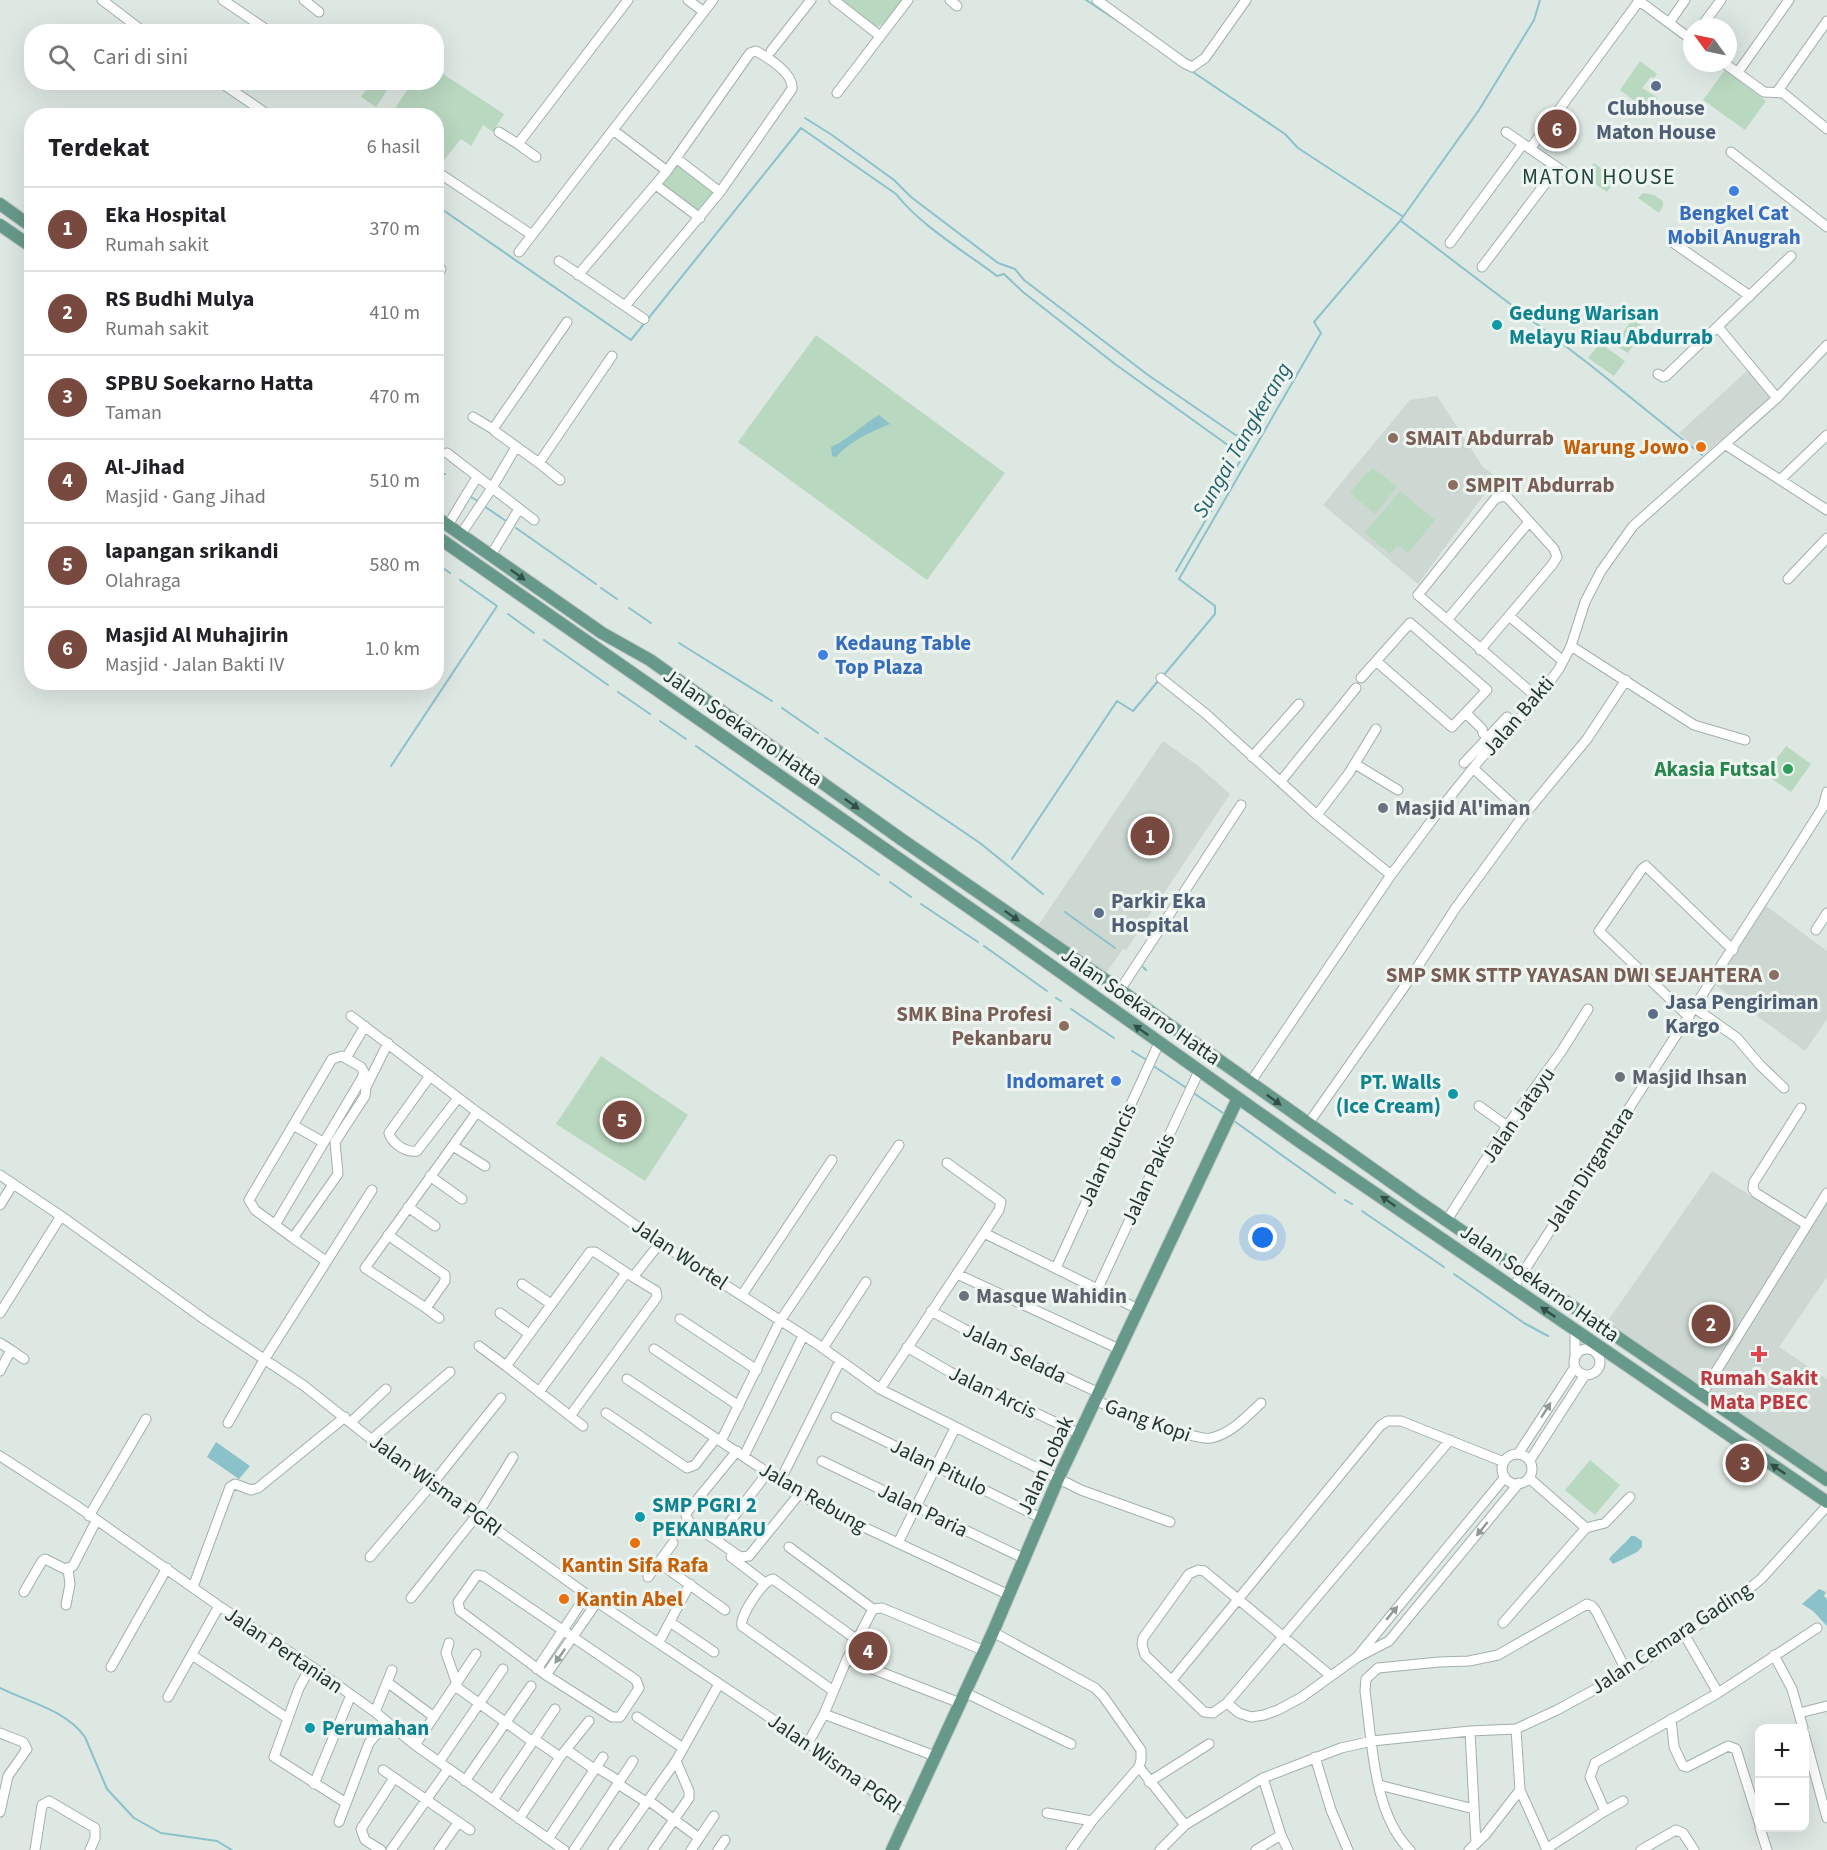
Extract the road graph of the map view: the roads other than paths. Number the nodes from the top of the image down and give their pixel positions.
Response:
1 (102, 0) edge
2 (122, 0) edge
3 (223, 0) edge
4 (304, 0) edge
5 (628, 0) edge
6 (688, 0) edge
7 (713, 0) edge
8 (811, 0) edge
9 (834, 0) edge
10 (908, 0) edge
11 (1097, 0) edge
12 (1246, 0) edge
13 (1638, 0) edge
14 (1685, 0) edge
15 (1721, 0) edge
16 (1789, 0) edge
17 (115, 10) junction
18 (319, 12) dead end
19 (704, 12) junction
20 (1708, 18) edge
21 (1827, 21) edge
22 (1669, 23) junction
23 (133, 24) edge
24 (258, 24) edge
25 (1683, 33) edge
26 (880, 36) junction
27 (771, 51) dead end
28 (1738, 72) joint
29 (232, 90) edge
30 (1778, 92) junction
31 (837, 93) dead end
32 (258, 108) edge
33 (1827, 129) edge
34 (613, 130) junction
35 (500, 132) dead end
36 (1506, 132) dead end
37 (518, 144) junction
38 (1526, 146) junction
39 (1731, 152) dead end
40 (536, 157) dead end
41 (676, 158) junction
42 (1557, 168) junction
43 (667, 171) junction
44 (444, 176) edge
45 (1574, 179) dead end
46 (656, 185) junction
47 (720, 192) junction
48 (0, 204) edge
49 (700, 218) junction
50 (24, 221) edge
51 (0, 225) edge
52 (1827, 227) edge
53 (532, 235) junction
54 (24, 242) edge
55 (1672, 242) dead end
56 (1450, 243) dead end
57 (519, 252) dead end
58 (1791, 256) dead end
59 (559, 261) dead end
60 (1482, 267) dead end
61 (578, 275) junction
62 (1750, 296) junction
63 (625, 306) junction
64 (644, 319) dead end
65 (567, 322) dead end
66 (1718, 327) junction
67 (1827, 345) edge
68 (612, 356) dead end
69 (1658, 374) dead end
70 (1777, 398) junction
71 (473, 417) dead end
72 (493, 429) junction
73 (1827, 435) edge
74 (1726, 445) junction
75 (516, 447) junction
76 (447, 453) dead end
77 (539, 463) junction
78 (477, 477) junction
79 (1781, 479) junction
80 (560, 480) dead end
81 (492, 488) junction
82 (519, 509) junction
83 (1827, 510) edge
84 (534, 520) dead end
85 (444, 522) edge
86 (1529, 522) junction
87 (448, 525) junction
88 (460, 534) junction
89 (1827, 538) edge
90 (444, 542) edge
91 (491, 555) junction
92 (1788, 579) dead end
93 (1509, 616) junction
94 (1447, 620) junction
95 (1571, 646) junction
96 (1480, 650) junction
97 (1376, 661) junction
98 (1563, 661) junction
99 (1161, 678) dead end
100 (1361, 678) dead end
101 (1626, 680) junction
102 (1356, 688) dead end
103 (1538, 698) junction
104 (1299, 704) dead end
105 (1464, 715) junction
106 (1507, 717) dead end
107 (1376, 729) dead end
108 (1489, 738) junction
109 (1745, 740) dead end
110 (1252, 757) junction
111 (1464, 763) dead end
112 (1355, 764) junction
113 (1473, 768) junction
114 (1281, 781) junction
115 (1398, 790) dead end
116 (1827, 792) edge
117 (1241, 805) dead end
118 (1825, 808) edge
119 (1317, 815) junction
120 (1524, 815) junction
121 (901, 839) junction
122 (891, 854) junction
123 (1391, 876) junction
124 (1827, 913) edge
125 (1816, 930) dead end
126 (1733, 950) junction
127 (1120, 990) junction
128 (1695, 1008) junction
129 (1588, 1009) dead end
130 (351, 1016) dead end
131 (1689, 1017) junction
132 (365, 1026) junction
133 (388, 1043) junction
134 (1159, 1043) junction
135 (346, 1058) junction
136 (1199, 1071) junction
137 (430, 1076) junction
138 (1250, 1083) junction
139 (1784, 1088) dead end
140 (458, 1098) junction
141 (1238, 1098) junction
142 (1479, 1106) dead end
143 (1801, 1108) dead end
144 (477, 1112) junction
145 (1308, 1124) junction
146 (293, 1125) junction
147 (1507, 1126) junction
148 (323, 1142) junction
149 (899, 1145) dead end
150 (453, 1146) junction
151 (832, 1160) dead end
152 (947, 1162) dead end
153 (485, 1166) dead end
154 (0, 1175) edge
155 (430, 1176) junction
156 (13, 1184) junction
157 (372, 1190) dead end
158 (1827, 1193) edge
159 (462, 1199) dead end
160 (0, 1205) edge
161 (408, 1207) junction
162 (61, 1216) junction
163 (1447, 1220) junction
164 (275, 1225) junction
165 (435, 1226) dead end
166 (1807, 1226) junction
167 (984, 1233) junction
168 (388, 1235) junction
169 (294, 1239) junction
170 (660, 1243) junction
171 (326, 1261) junction
172 (1056, 1268) junction
173 (1523, 1272) junction
174 (629, 1274) junction
175 (957, 1274) junction
176 (866, 1282) dead end
177 (522, 1284) dead end
178 (1098, 1288) junction
179 (1513, 1288) junction
180 (742, 1295) junction
181 (551, 1304) junction
182 (426, 1308) junction
183 (1138, 1309) junction
184 (931, 1311) junction
185 (0, 1313) edge
186 (500, 1313) dead end
187 (439, 1318) dead end
188 (680, 1319) dead end
189 (780, 1321) junction
190 (1575, 1331) junction
191 (529, 1334) junction
192 (803, 1336) junction
193 (0, 1343) edge
194 (479, 1346) dead end
195 (907, 1347) junction
196 (654, 1348) dead end
197 (823, 1348) junction
198 (1119, 1349) junction
199 (11, 1350) junction
200 (1575, 1356) junction
201 (24, 1359) dead end
202 (264, 1360) junction
203 (1617, 1360) junction
204 (840, 1361) junction
205 (506, 1366) junction
206 (1575, 1367) junction
207 (757, 1370) junction
208 (0, 1371) edge
209 (1597, 1371) junction
210 (450, 1372) dead end
211 (1585, 1375) junction
212 (627, 1380) dead end
213 (386, 1389) dead end
214 (880, 1389) junction
215 (539, 1392) junction
216 (1702, 1394) junction
217 (1097, 1397) junction
218 (501, 1398) dead end
219 (1261, 1403) dead end
220 (739, 1406) junction
221 (606, 1413) dead end
222 (570, 1416) junction
223 (836, 1417) dead end
224 (146, 1419) dead end
225 (348, 1420) junction
226 (228, 1423) dead end
227 (583, 1426) dead end
228 (955, 1428) junction
229 (1080, 1434) junction
230 (371, 1440) junction
231 (718, 1440) junction
232 (1450, 1440) junction
233 (740, 1454) junction
234 (1518, 1454) junction
235 (0, 1456) edge
236 (513, 1457) dead end
237 (1530, 1460) junction
238 (822, 1461) dead end
239 (1504, 1462) junction
240 (937, 1465) junction
241 (768, 1472) junction
242 (1505, 1477) junction
243 (1529, 1478) junction
244 (1058, 1479) junction
245 (780, 1480) junction
246 (1827, 1480) edge
247 (433, 1484) junction
248 (1519, 1484) junction
249 (800, 1494) junction
250 (1630, 1497) dead end
251 (1827, 1504) edge
252 (915, 1506) junction
253 (477, 1515) junction
254 (1041, 1518) junction
255 (93, 1519) junction
256 (1170, 1522) dead end
257 (689, 1525) dead end
258 (1586, 1528) junction
259 (716, 1540) junction
260 (673, 1543) dead end
261 (898, 1544) junction
262 (789, 1547) dead end
263 (370, 1557) dead end
264 (1023, 1558) junction
265 (658, 1562) junction
266 (166, 1568) junction
267 (68, 1569) junction
268 (648, 1576) dead end
269 (765, 1583) junction
270 (690, 1584) junction
271 (193, 1587) junction
272 (24, 1592) dead end
273 (587, 1594) junction
274 (1009, 1595) junction
275 (411, 1598) dead end
276 (1238, 1600) junction
277 (597, 1602) junction
278 (66, 1605) dead end
279 (219, 1606) junction
280 (878, 1609) junction
281 (725, 1610) dead end
282 (670, 1622) junction
283 (1503, 1623) dead end
284 (1817, 1628) dead end
285 (562, 1630) junction
286 (993, 1632) junction
287 (1683, 1634) junction
288 (573, 1637) junction
289 (1283, 1638) junction
290 (857, 1640) junction
291 (658, 1642) junction
292 (449, 1643) dead end
293 (985, 1651) junction
294 (714, 1652) dead end
295 (476, 1654) dead end
296 (192, 1655) junction
297 (1774, 1655) junction
298 (1356, 1658) junction
299 (847, 1659) junction
300 (311, 1666) junction
301 (111, 1667) dead end
302 (503, 1669) dead end
303 (537, 1669) junction
304 (392, 1670) dead end
305 (1627, 1672) junction
306 (546, 1676) junction
307 (1331, 1676) junction
308 (1172, 1680) junction
309 (387, 1682) junction
310 (719, 1684) junction
311 (456, 1685) junction
312 (531, 1686) dead end
313 (832, 1690) junction
314 (1718, 1693) junction
315 (351, 1695) junction
316 (168, 1697) dead end
317 (963, 1698) junction
318 (1227, 1703) junction
319 (479, 1704) junction
320 (1827, 1706) edge
321 (555, 1709) dead end
322 (375, 1712) junction
323 (1799, 1713) junction
324 (824, 1714) junction
325 (434, 1717) junction
326 (287, 1718) junction
327 (637, 1718) dead end
328 (1671, 1719) junction
329 (589, 1720) dead end
330 (387, 1722) junction
331 (505, 1723) junction
332 (1802, 1724) edge
333 (1516, 1729) junction
334 (1470, 1731) junction
335 (0, 1733) edge
336 (533, 1741) junction
337 (1372, 1741) junction
338 (808, 1743) junction
339 (1071, 1744) dead end
340 (1209, 1744) dead end
341 (415, 1745) junction
342 (682, 1748) junction
343 (1809, 1752) edge
344 (563, 1754) junction
345 (603, 1756) dead end
346 (935, 1756) junction
347 (1315, 1757) junction
348 (633, 1761) dead end
349 (676, 1761) junction
350 (439, 1762) junction
351 (1139, 1767) junction
352 (595, 1768) junction
353 (448, 1769) junction
354 (383, 1770) dead end
355 (4, 1774) edge
356 (394, 1778) junction
357 (1263, 1778) junction
358 (465, 1781) junction
359 (1149, 1782) junction
360 (618, 1783) junction
361 (314, 1784) junction
362 (1379, 1785) junction
363 (1520, 1790) junction
364 (493, 1800) junction
365 (426, 1801) junction
366 (647, 1801) junction
367 (1623, 1801) dead end
368 (346, 1803) junction
369 (1474, 1809) junction
370 (1755, 1810) edge
371 (1605, 1811) junction
372 (0, 1812) edge
373 (1047, 1813) dead end
374 (908, 1814) junction
375 (714, 1816) dead end
376 (1827, 1818) edge
377 (519, 1819) junction
378 (674, 1819) junction
379 (1092, 1821) junction
380 (339, 1822) dead end
381 (458, 1823) junction
382 (1185, 1825) junction
383 (470, 1830) dead end
384 (1762, 1832) edge
385 (1281, 1835) junction
386 (699, 1838) junction
387 (548, 1839) junction
388 (725, 1840) dead end
389 (1473, 1847) edge
390 (1546, 1849) edge
391 (34, 1850) edge
392 (90, 1850) edge
393 (381, 1850) edge
394 (391, 1850) edge
395 (439, 1850) edge
396 (564, 1850) edge
397 (574, 1850) edge
398 (613, 1850) edge
399 (653, 1850) edge
400 (692, 1850) edge
401 (718, 1850) edge
402 (892, 1850) edge
403 (1071, 1850) edge
404 (1160, 1850) edge
405 (1256, 1850) edge
406 (1288, 1850) edge
407 (1348, 1850) edge
408 (1410, 1850) edge
409 (1641, 1850) edge
410 (1694, 1850) edge
411 (1767, 1850) edge

1 - 17 street
2 - 17 street
3 - 24 street
4 - 18 street
5 - 37 street
6 - 19 street
7 - 19 street
8 - 27 street
9 - 26 street
10 - 26 street
11 - 12 street
13 - 22 street
13 - 38 street
14 - 22 street
15 - 20 street
16 - 28 street
17 - 23 street
19 - 34 street
21 - 30 street
22 - 25 street
26 - 31 street
28 - 30 street
29 - 32 street
30 - 33 street
34 - 43 street
34 - 53 street
35 - 37 street
36 - 38 street
37 - 40 street
38 - 42 street
38 - 56 street
39 - 52 street
41 - 43 street
41 - 47 street
41 - 47 street
42 - 45 street
42 - 60 street
43 - 46 street
44 - 53 street
46 - 49 street
46 - 61 street
47 - 49 street
48 - 50 main road
49 - 63 street
51 - 54 main road
53 - 57 street
55 - 62 street
58 - 62 street
59 - 61 street
61 - 63 street
62 - 66 street
63 - 64 street
65 - 72 street
66 - 69 street
66 - 70 street
67 - 70 street, Jalan Bakti
68 - 77 street
70 - 74 street, Jalan Bakti
71 - 72 street
72 - 75 street
73 - 79 street
74 - 79 street
74 - 95 street, Jalan Bakti
75 - 77 street
75 - 81 street
76 - 78 street
77 - 80 street
78 - 81 street
78 - 87 street
79 - 83 street
81 - 82 street
81 - 88 street
82 - 84 street
82 - 91 street
85 - 87 main road, Jalan Soekarno Hatta
86 - 93 street
86 - 94 street
86 - 94 street
87 - 88 main road, Jalan Soekarno Hatta
88 - 91 main road, Jalan Soekarno Hatta
89 - 92 street
90 - 122 main road, Jalan Soekarno Hatta
91 -> 121 main road, Jalan Soekarno Hatta
93 - 96 street
93 - 98 street
94 - 96 street
95 - 98 street, Jalan Bakti
95 - 101 street
96 - 103 street
97 - 100 street
97 - 105 street
97 - 105 street
98 - 103 street, Jalan Bakti
99 - 110 street
101 - 109 street
101 - 120 street
102 - 114 street
103 - 108 street, Jalan Bakti
104 - 110 street
105 - 108 street
106 - 108 street
107 - 112 street
108 - 111 street
108 - 113 street, Jalan Bakti
110 - 114 street
112 - 115 street
112 - 119 street
113 - 120 street
113 - 123 street, Jalan Bakti
114 - 119 street
116 - 118 street, Jalan Dirgantara
117 - 127 street
118 - 126 street, Jalan Dirgantara
119 - 123 street
120 - 145 street
121 - 122 main road
121 -> 127 main road, Jalan Soekarno Hatta
134 -> 122 main road, Jalan Soekarno Hatta
123 - 138 street, Jalan Bakti
124 - 125 street
126 - 128 street, Jalan Dirgantara
126 - 131 street
127 - 138 main road, Jalan Soekarno Hatta
128 - 131 street, Jalan Dirgantara
128 - 139 street
129 - 147 street, Jalan Jatayu
130 - 132 street, Jalan Wortel
131 - 173 street, Jalan Dirgantara
132 - 133 street, Jalan Wortel
132 - 135 street
133 - 137 street, Jalan Wortel
133 - 169 street
134 - 136 main road, Jalan Soekarno Hatta
134 - 172 street, Jalan Buncis
135 - 146 street
135 - 148 street
136 - 141 main road, Jalan Soekarno Hatta
136 - 178 street, Jalan Pakis
137 - 140 street, Jalan Wortel
137 - 140 street
138 -> 145 main road, Jalan Soekarno Hatta
140 - 144 street, Jalan Wortel
179 -> 141 main road, Jalan Soekarno Hatta
141 - 183 main road, Jalan Lobak
142 - 147 street
143 - 166 street
144 - 150 street
144 - 170 street, Jalan Wortel
145 - 163 main road, Jalan Soekarno Hatta
146 - 148 street
146 - 164 street
147 - 163 street, Jalan Jatayu
148 - 164 street
149 - 189 street
150 - 153 street
150 - 155 street
151 - 180 street
152 - 167 street
154 - 156 street, Jalan Wisma PGRI
155 - 159 street
155 - 161 street
156 - 160 street
156 - 162 street, Jalan Wisma PGRI
157 - 171 street
158 - 166 street
161 - 165 street
161 - 168 street
162 - 185 street
162 - 202 street, Jalan Wisma PGRI
163 - 173 main road, Jalan Soekarno Hatta
164 - 169 street
166 - 216 street
167 - 172 street
167 - 175 street
168 - 182 street
168 - 182 street
169 - 171 street
170 - 174 street
170 - 180 street, Jalan Wortel
171 - 202 street
172 - 178 street
173 - 179 street, Jalan Dirgantara
173 - 216 main road, Jalan Soekarno Hatta
174 - 181 street
174 - 215 street
174 - 222 street
175 - 184 street
175 - 198 street
176 - 197 street
177 - 181 street
178 - 183 street
190 -> 179 main road, Jalan Soekarno Hatta
180 - 189 street, Jalan Wortel
181 - 191 street
182 - 187 street
183 - 198 main road, Jalan Lobak
184 - 195 street
184 - 217 street, Jalan Selada
186 - 191 street
188 - 207 street
189 - 192 street, Jalan Wortel
189 - 207 street
190 - 200 street
190 - 203 main road, Jalan Soekarno Hatta
191 - 205 street
192 - 197 street, Jalan Wortel
192 - 233 street
193 - 199 street
194 - 205 street
195 - 214 street
195 - 229 street, Jalan Arcis
196 - 220 street
197 - 204 street, Jalan Wortel
198 - 217 main road, Jalan Lobak
199 - 201 street
199 - 208 street
200 - 206 street
200 - 209 street
202 - 225 street, Jalan Wisma PGRI
202 - 226 street
203 - 209 street
251 -> 203 main road, Jalan Soekarno Hatta
204 - 214 street, Jalan Wortel
204 - 245 street
205 - 215 street
206 - 211 street
234 -> 206 street
207 - 220 street
209 - 211 street
210 - 230 street
211 - 237 street
212 - 231 street, Jalan Rebung
213 - 225 street
214 - 228 street, Jalan Wortel
215 - 222 street
216 - 246 main road, Jalan Soekarno Hatta
217 - 219 street, Gang Kopi
217 - 229 main road, Jalan Lobak
218 - 247 street
220 - 231 street
221 - 231 street
222 - 227 street
223 - 240 street, Jalan Pitulo
224 - 255 street
225 - 230 street, Jalan Wisma PGRI
225 - 271 street
228 - 240 street
228 - 244 street, Jalan Wortel
229 - 244 main road, Jalan Lobak
230 - 247 street, Jalan Wisma PGRI
231 - 233 street, Jalan Rebung
232 - 239 street
232 - 276 street
232 - 289 street
233 - 241 street, Jalan Rebung
233 - 259 street
234 - 237 street
234 - 239 street
235 - 255 street, Jalan Pertanian
236 - 253 street
237 - 243 street
238 - 252 street, Jalan Paria
239 - 242 street
240 - 252 street
240 - 254 street, Jalan Pitulo
241 - 245 street, Jalan Rebung
241 - 259 street
242 - 248 street
298 -> 242 street
243 - 248 street
243 - 258 street
244 - 254 main road, Jalan Lobak
244 - 256 street, Jalan Wortel
245 - 249 street, Jalan Rebung
247 - 253 street, Jalan Wisma PGRI
247 - 263 street
248 -> 298 street
249 - 259 street
249 - 261 street, Jalan Rebung
250 - 258 street
251 - 287 street, Jalan Cemara Gading
252 - 261 street
252 - 264 street, Jalan Paria
253 - 273 street, Jalan Wisma PGRI
253 - 275 street
254 - 264 main road, Jalan Lobak
255 - 266 street, Jalan Pertanian
255 - 267 street
257 - 269 street
258 - 283 street
260 - 265 street
261 - 274 street, Jalan Rebung
262 - 280 street
264 - 274 main road, Jalan Lobak
265 - 268 street
265 - 270 street
266 - 271 street, Jalan Pertanian
266 - 301 street
267 - 272 street
267 - 278 street
269 - 290 street
269 - 313 street
270 - 281 street
270 - 282 street
271 - 279 street, Jalan Pertanian
273 - 277 street, Jalan Wisma PGRI
273 - 285 street
274 - 286 main road, Jalan Lobak
276 - 289 street
276 - 308 street
276 - 308 street
277 - 288 street
277 - 291 street, Jalan Wisma PGRI
279 - 296 street
279 - 300 street, Jalan Pertanian
280 - 290 street
280 - 293 street
282 - 291 street
282 - 294 street
284 - 297 street
285 - 288 street
285 - 303 street
285 - 303 street
286 - 293 main road, Jalan Lobak
286 - 351 street
287 - 305 street, Jalan Cemara Gading
287 - 314 street
288 -> 306 street
288 - 306 street
289 - 307 street
289 - 318 street
290 - 299 street
291 - 310 street, Jalan Wisma PGRI
292 - 311 street
293 - 317 main road, Jalan Lobak
295 - 311 street
296 - 316 street
296 - 326 street
297 - 314 street
297 - 323 street
298 - 307 street
299 - 313 street
299 - 317 street
300 - 315 street, Jalan Pertanian
300 - 326 street
302 - 319 street
303 - 306 street
304 - 309 street
305 - 333 street, Jalan Cemara Gading
305 - 337 street
307 - 318 street
308 - 318 street
309 - 322 street
309 - 325 street
310 - 338 street, Jalan Wisma PGRI
310 - 342 street
311 - 319 street
311 - 325 street
312 - 331 street
313 - 324 street
314 - 328 street
315 - 322 street, Jalan Pertanian
315 - 361 street
317 - 339 street
317 - 346 main road, Jalan Lobak
319 - 331 street
319 - 350 street
320 - 323 street
321 - 336 street
322 - 330 street, Jalan Pertanian
323 - 332 street
324 - 338 street
324 - 346 street
325 - 341 street
326 - 361 street
327 - 342 street
328 - 370 street
328 - 371 street
329 - 344 street
330 - 341 street, Jalan Pertanian
330 - 368 street
331 - 336 street
331 - 358 street
333 - 334 street, Jalan Cemara Gading
333 - 363 street
334 - 337 street, Jalan Cemara Gading
334 - 369 street
335 - 355 street
336 - 344 street
336 - 364 street
337 - 347 street, Jalan Cemara Gading
337 - 362 street
338 - 374 street, Jalan Wisma PGRI
340 - 359 street
341 - 350 street, Jalan Pertanian
342 - 349 street
343 - 376 street
344 - 352 street
344 - 377 street
345 - 352 street
346 - 374 main road, Jalan Lobak
347 - 357 street, Jalan Cemara Gading
347 - 407 street
348 - 360 street
349 - 366 street
349 - 378 street
350 - 353 street, Jalan Pertanian
351 - 359 street
351 - 379 street
352 - 360 street
352 - 387 street
353 - 358 street, Jalan Pertanian
353 - 365 street
354 - 356 street
355 - 372 street
356 - 365 street
356 - 393 street
357 - 382 street, Jalan Cemara Gading
357 - 385 street
358 - 364 street, Jalan Pertanian
359 - 382 street
360 - 366 street
360 - 397 street
361 - 368 street
362 - 369 street
362 - 408 street
363 - 389 street
363 - 390 street
364 - 377 street, Jalan Pertanian
365 - 381 street
365 - 394 street
366 - 378 street
366 - 398 street
367 - 371 street
368 - 380 street
369 - 389 street
371 - 390 street
373 - 379 street
374 - 402 main road, Jalan Lobak
375 - 386 street
377 - 387 street, Jalan Pertanian
378 - 386 street
378 - 399 street
379 - 403 street
381 - 383 street
381 - 395 street
382 - 404 street, Jalan Cemara Gading
384 - 411 street
385 - 405 street
385 - 406 street
386 - 400 street
387 - 396 street, Jalan Pertanian
388 - 401 street
391 - 392 street
409 - 410 street

